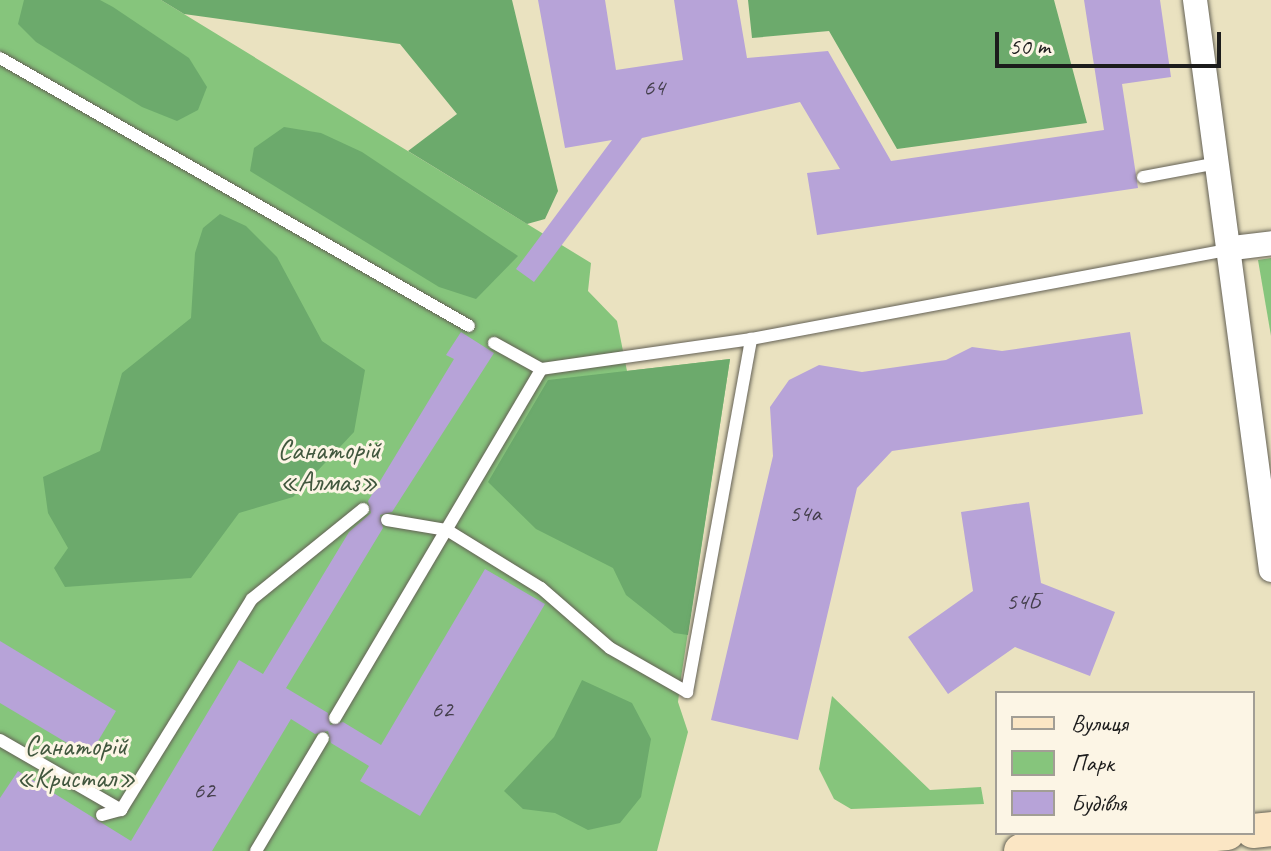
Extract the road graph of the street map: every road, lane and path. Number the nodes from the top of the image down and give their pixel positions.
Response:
1 (1195, 0) edge
2 (0, 58) edge
3 (1218, 163) junction
4 (1143, 177) dead end
5 (1271, 243) edge
6 (1233, 248) junction
7 (469, 326) dead end
8 (751, 339) junction
9 (494, 343) dead end
10 (541, 369) junction
11 (363, 509) dead end
12 (387, 520) dead end
13 (447, 530) junction
14 (1271, 570) edge
15 (335, 718) dead end
16 (323, 738) dead end
17 (0, 740) edge
18 (121, 810) junction
19 (102, 815) dead end
20 (1204, 835) edge
21 (256, 851) edge
22 (1021, 851) edge

1 - 3 street
2 - 7 lane
3 - 4 lane
3 - 6 street
5 - 6 street
6 - 8 lane
6 - 14 street
8 - 10 lane
8 - 13 lane
9 - 10 lane
10 - 13 lane
11 - 18 lane
12 - 13 lane
13 - 15 lane
16 - 21 lane
17 - 18 lane
18 - 19 lane
20 - 22 street

